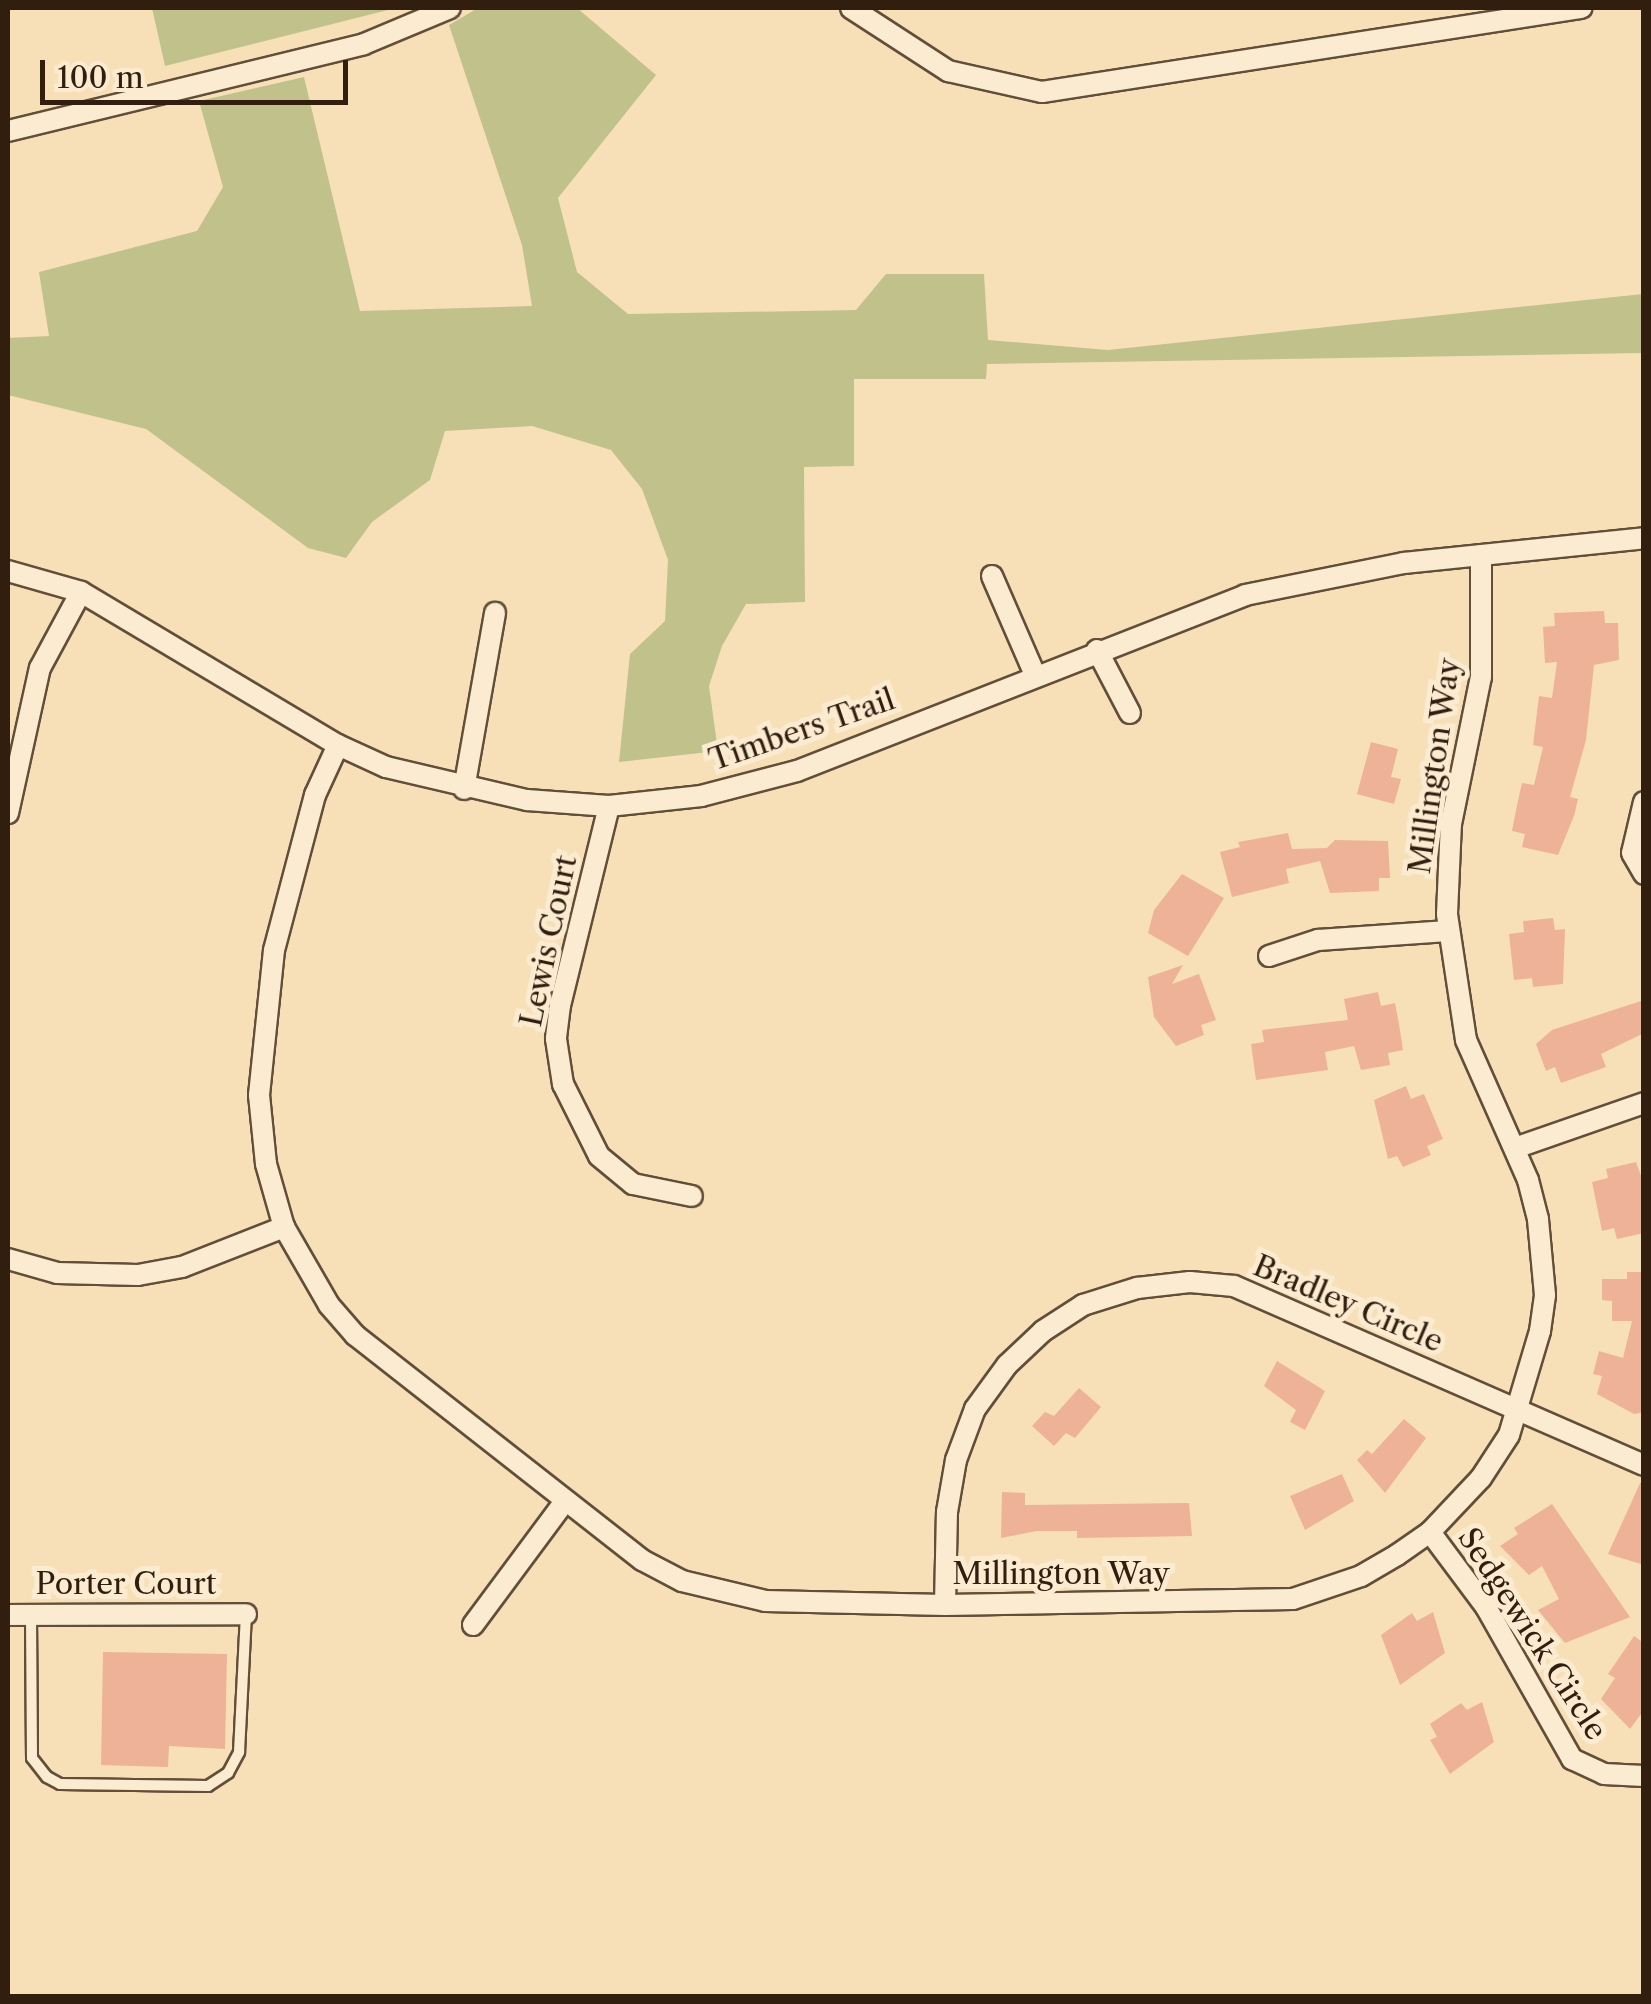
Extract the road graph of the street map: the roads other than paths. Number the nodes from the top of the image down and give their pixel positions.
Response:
1 (450, 8) edge
2 (851, 8) edge
3 (1582, 8) edge
4 (8, 132) edge
5 (1644, 538) edge
6 (1481, 555) junction
7 (8, 572) edge
8 (992, 576) dead end
9 (81, 592) junction
10 (494, 612) dead end
11 (1097, 650) junction
12 (1035, 675) junction
13 (1130, 713) dead end
14 (338, 745) junction
15 (464, 788) junction
16 (1644, 802) edge
17 (609, 806) junction
18 (8, 813) edge
19 (1644, 874) edge
20 (1448, 931) junction
21 (1269, 956) dead end
22 (1644, 1103) edge
23 (1515, 1148) junction
24 (692, 1196) dead end
25 (284, 1226) junction
26 (8, 1259) edge
27 (1517, 1412) junction
28 (1644, 1464) edge
29 (565, 1502) junction
30 (1430, 1532) junction
31 (946, 1605) junction
32 (246, 1614) joint
33 (31, 1615) junction
34 (8, 1616) edge
35 (474, 1625) dead end
36 (1644, 1776) edge

1 - 4 street
2 - 3 street
5 - 6 street, Timbers Trail
6 - 11 street, Timbers Trail
6 - 20 street, Millington Way
7 - 9 street, Timbers Trail
8 - 12 street
9 - 14 street, Timbers Trail
9 - 18 street
10 - 15 street
11 - 12 street, Timbers Trail
11 - 13 street
12 - 17 street, Timbers Trail
14 - 15 street, Timbers Trail
14 - 25 street, Millington Way
15 - 17 street, Timbers Trail
16 - 19 street
17 - 24 street, Lewis Court
20 - 21 street
20 - 23 street, Millington Way
22 - 23 street
23 - 27 street, Millington Way
25 - 26 street
25 - 29 street, Millington Way
27 - 28 street
27 - 30 street, Millington Way
27 - 31 street, Bradley Circle
29 - 31 street, Millington Way
29 - 35 street
30 - 31 street, Millington Way
30 - 36 street, Sedgewick Circle
32 - 33 street, Porter Court
32 - 33 lane
33 - 34 street, Porter Court

